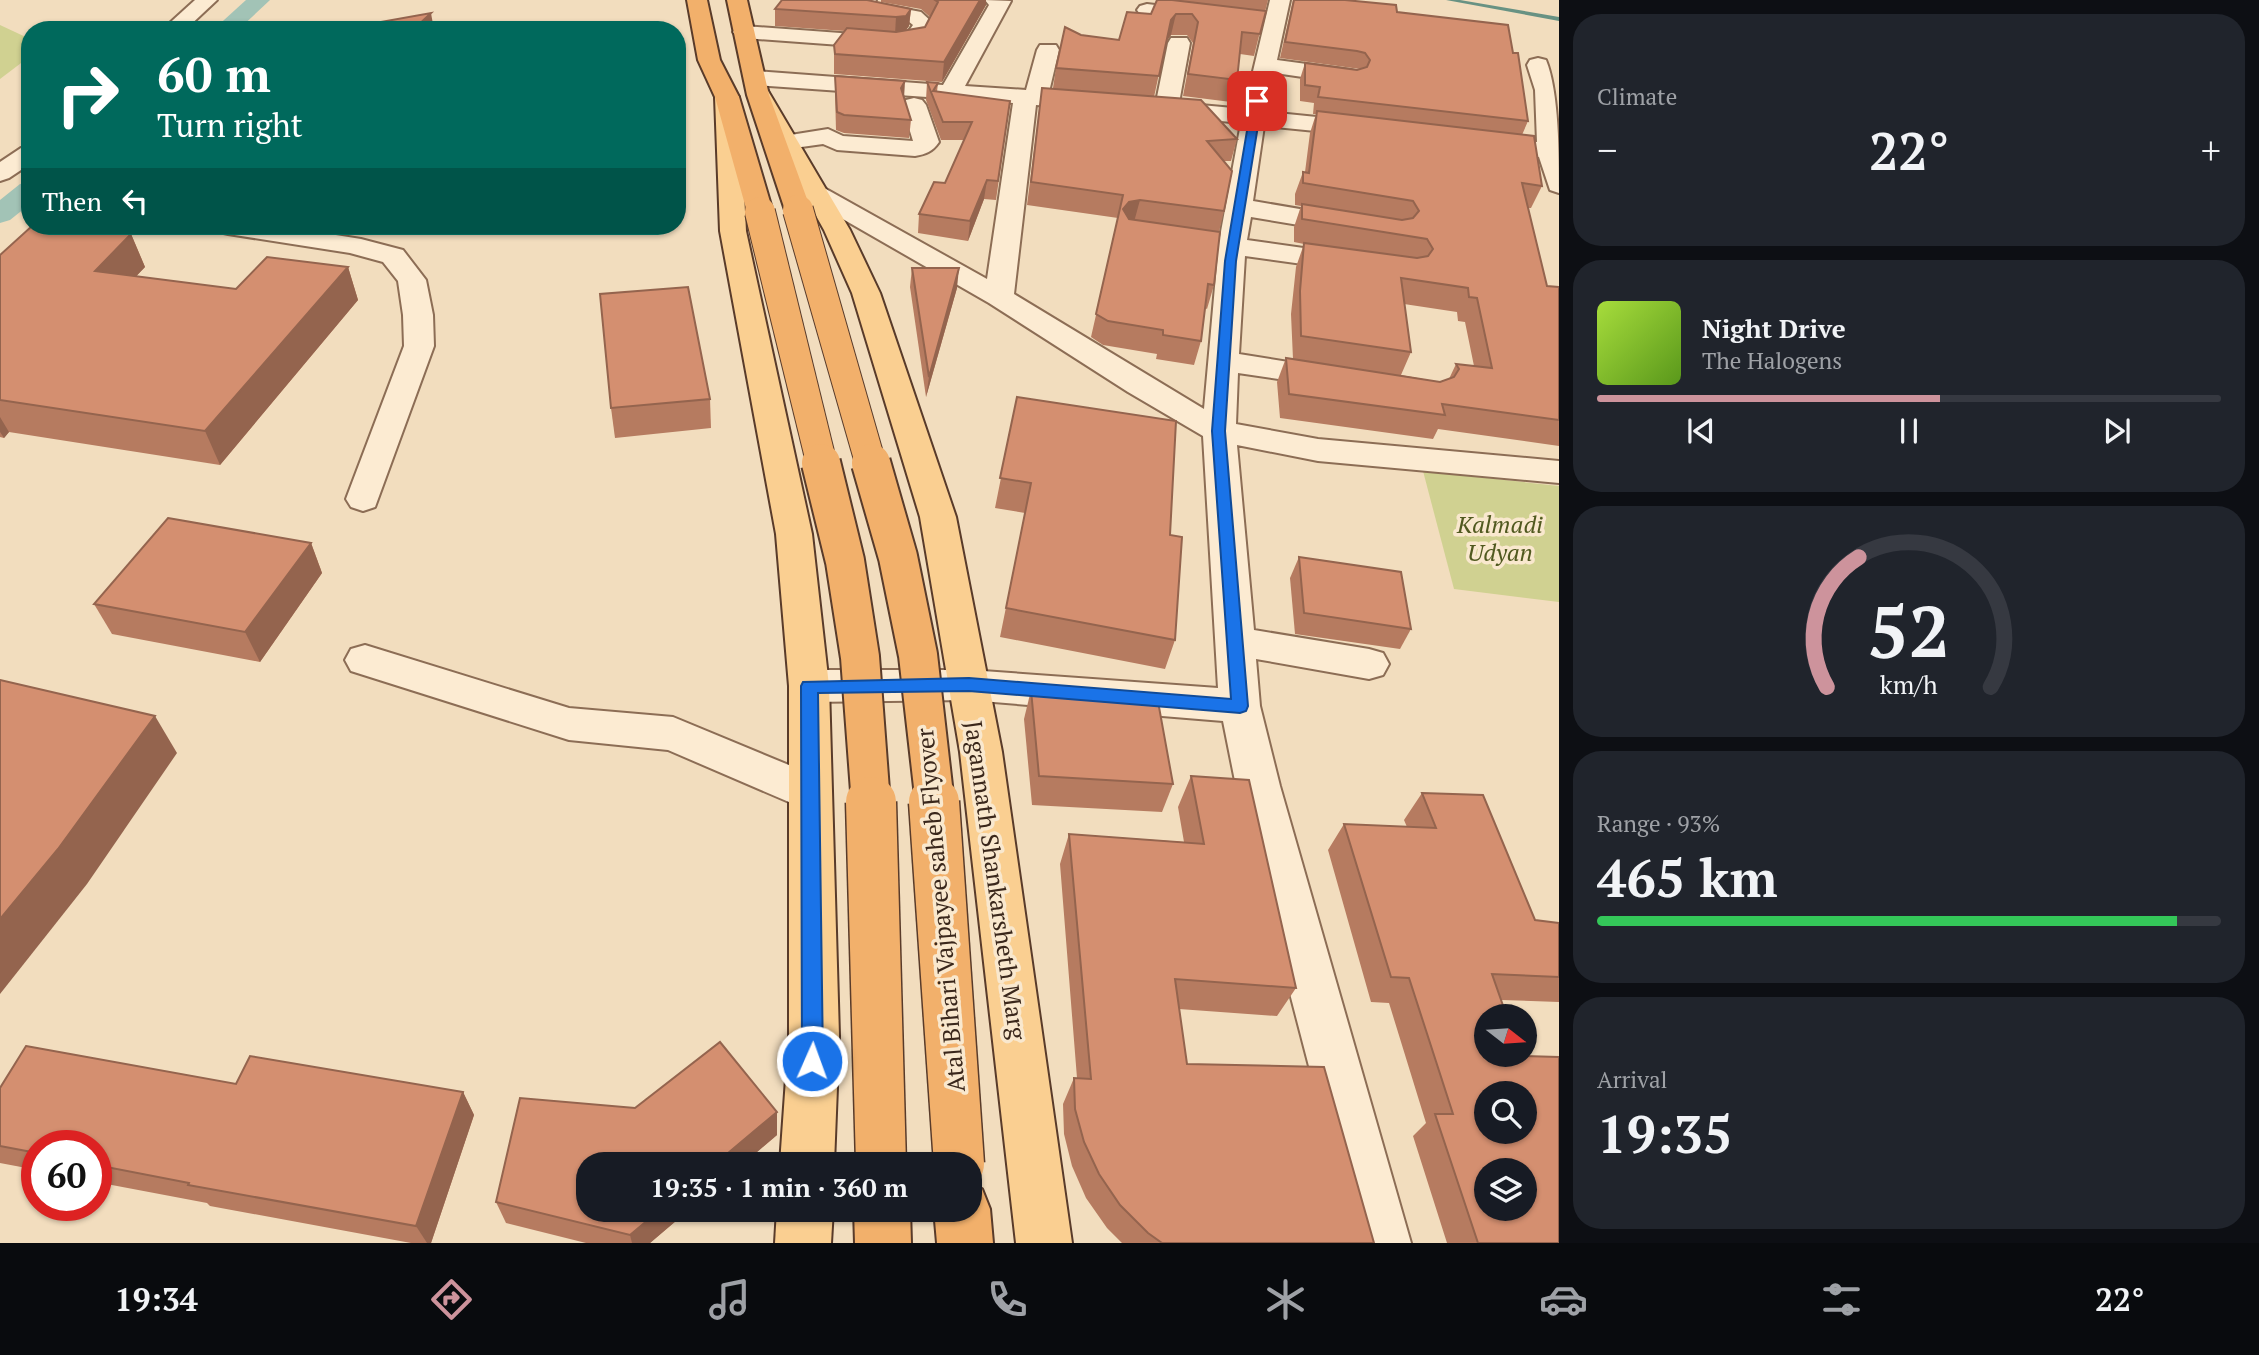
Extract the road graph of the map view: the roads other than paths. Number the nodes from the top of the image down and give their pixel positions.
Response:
1 (207, 0) edge
2 (697, 0) edge
3 (737, 0) edge
4 (866, 0) edge
5 (995, 0) edge
6 (1147, 10) dead end
7 (1268, 16) edge
8 (1223, 19) edge
9 (182, 21) edge
10 (744, 32) junction
11 (1179, 43) dead end
12 (1048, 50) dead end
13 (1265, 65) junction
14 (1538, 65) dead end
15 (1351, 76) edge
16 (747, 90) junction
17 (1553, 91) edge
18 (951, 92) junction
19 (911, 97) junction
20 (1031, 98) junction
21 (1114, 104) edge
22 (1140, 106) edge
23 (1166, 108) junction
24 (1254, 116) junction
25 (823, 118) junction
26 (1388, 132) edge
27 (1456, 140) edge
28 (787, 142) junction
29 (1555, 151) edge
30 (21, 159) edge
31 (0, 173) edge
32 (1559, 184) edge
33 (792, 205) junction
34 (1239, 206) junction
35 (1367, 228) edge
36 (286, 235) edge
37 (1183, 240) edge
38 (1233, 246) junction
39 (1380, 267) edge
40 (999, 297) junction
41 (1224, 361) junction
42 (1361, 383) edge
43 (1219, 431) junction
44 (1559, 471) edge
45 (363, 499) dead end
46 (1235, 641) junction
47 (365, 660) dead end
48 (1369, 664) dead end
49 (969, 685) junction
50 (809, 686) junction
51 (1240, 706) junction
52 (810, 793) junction
53 (808, 1152) edge
54 (881, 1152) edge
55 (958, 1152) edge
56 (804, 1222) edge
57 (882, 1222) edge
58 (963, 1222) edge
59 (803, 1243) edge
60 (883, 1243) edge
61 (965, 1243) edge
62 (1044, 1243) edge
63 (1383, 1243) edge

1 - 9 street
2 - 16 highway, Jagannath Shankarsheth Marg
3 - 10 highway, Jagannath Shankarsheth Marg
4 - 10 street
5 - 18 street
6 - 8 street
7 - 13 street
10 - 16 highway, Jagannath Shankarsheth Marg
11 - 23 street
12 - 20 street
13 - 15 street
13 - 24 street
14 - 17 street
16 - 19 street
16 - 28 main road, Jagannath Shankarsheth Marg
16 - 33 highway, Jagannath Shankarsheth Marg
16 - 33 highway, Jagannath Shankarsheth Marg
16 - 50 main road, Jagannath Shankarsheth Marg
17 - 29 street
18 - 19 street
18 - 20 street
19 - 25 street
19 - 25 street
20 - 21 street
20 - 40 street
22 - 23 street
23 - 24 street
24 - 26 street
24 - 34 street
25 - 28 street
27 - 29 street
28 - 33 main road, Jagannath Shankarsheth Marg
29 - 32 street
30 - 31 street
33 - 40 street
33 - 49 main road, Jagannath Shankarsheth Marg
33 - 54 highway, bridge
33 - 55 highway, Atal Bihari Vajpayee saheb Flyover, bridge
34 - 35 street
34 - 38 street
36 - 45 street
37 - 38 street
38 - 39 street
38 - 41 street
40 - 43 street
41 - 42 street
41 - 43 street
43 - 44 street
43 - 46 street
46 - 48 street
46 - 51 street
47 - 52 street
49 - 50 street
49 - 51 street
49 - 62 main road, Jagannath Shankarsheth Marg
50 - 52 main road, Jagannath Shankarsheth Marg
51 - 63 street
52 - 53 main road, Jagannath Shankarsheth Marg
56 - 59 main road
57 - 60 highway
58 - 61 highway

